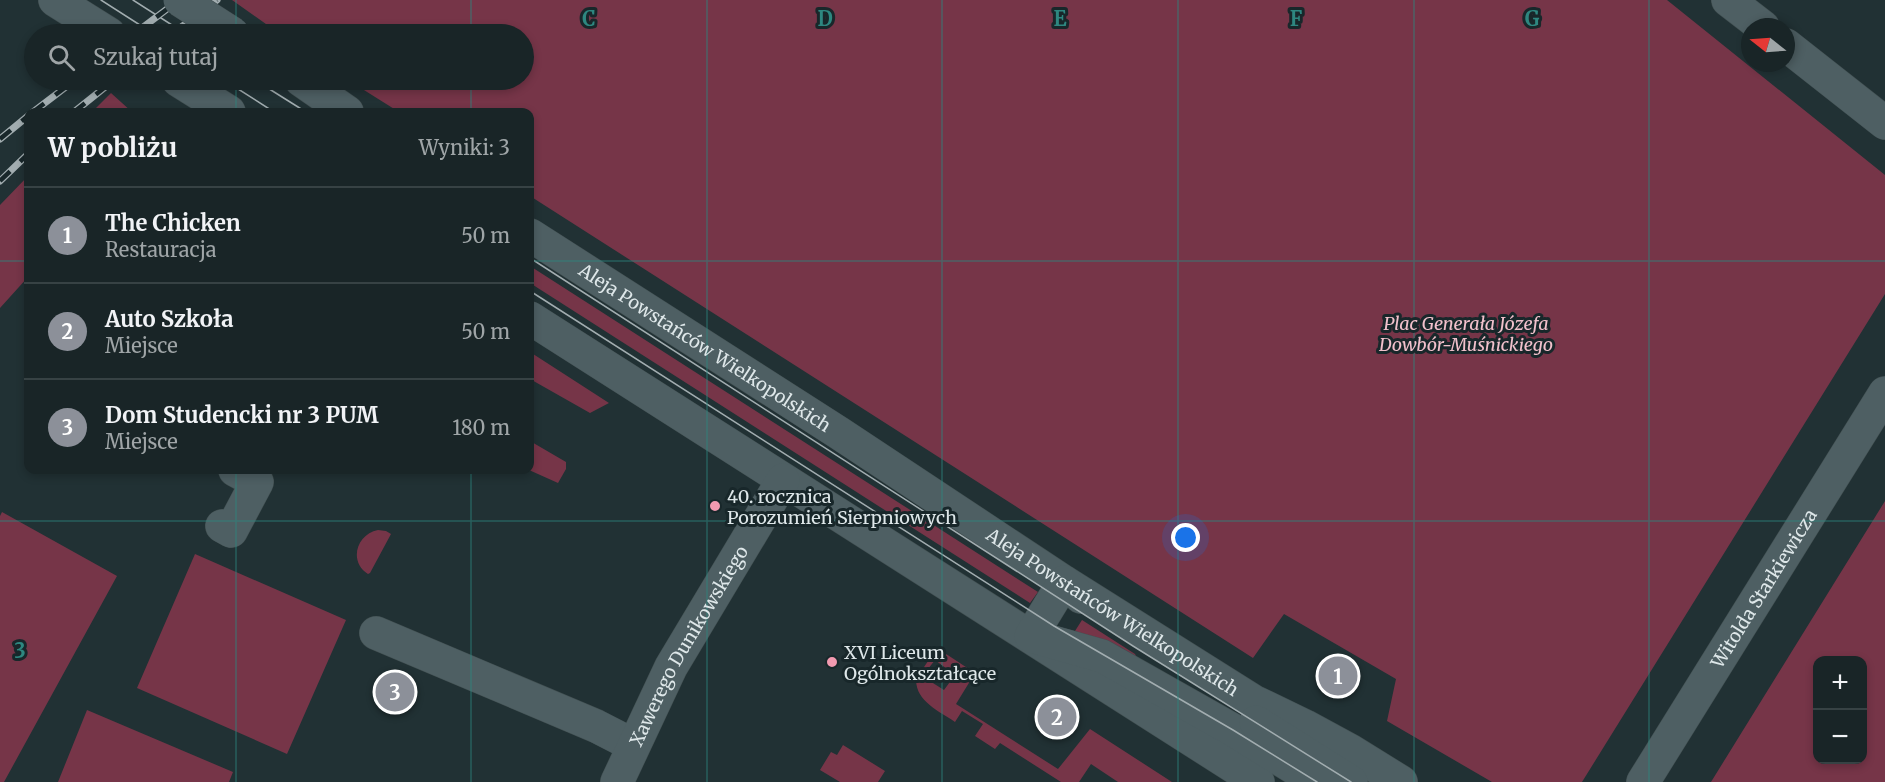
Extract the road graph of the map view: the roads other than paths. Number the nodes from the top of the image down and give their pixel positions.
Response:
1 (55, 0) edge
2 (180, 0) edge
3 (1728, 0) edge
4 (1751, 18) edge
5 (93, 24) edge
6 (217, 24) edge
7 (1795, 52) edge
8 (193, 90) edge
9 (315, 90) edge
10 (221, 108) edge
11 (341, 108) edge
12 (1885, 123) edge
13 (534, 238) edge
14 (534, 321) edge
15 (1885, 393) edge
16 (242, 474) edge
17 (783, 480) junction
18 (242, 524) dead end
19 (1064, 582) junction
20 (376, 633) dead end
21 (1030, 636) junction
22 (633, 745) junction
23 (617, 782) edge
24 (1258, 782) edge
25 (1317, 782) edge
26 (1351, 782) edge
27 (1401, 782) edge
28 (1642, 782) edge

1 - 5 street
2 - 6 street, bridge
3 - 4 street
7 - 12 street
8 - 10 street
9 - 11 street
13 - 19 street, Aleja Powstańców Wielkopolskich
14 - 17 street
15 - 28 street, Witolda Starkiewicza
16 - 18 street
17 - 21 street
17 - 22 street, Xawerego Dunikowskiego
19 - 21 street
19 - 26 street
19 - 27 street, Aleja Powstańców Wielkopolskich
20 - 22 street
21 - 24 street
21 - 25 street
22 - 23 street, Xawerego Dunikowskiego

